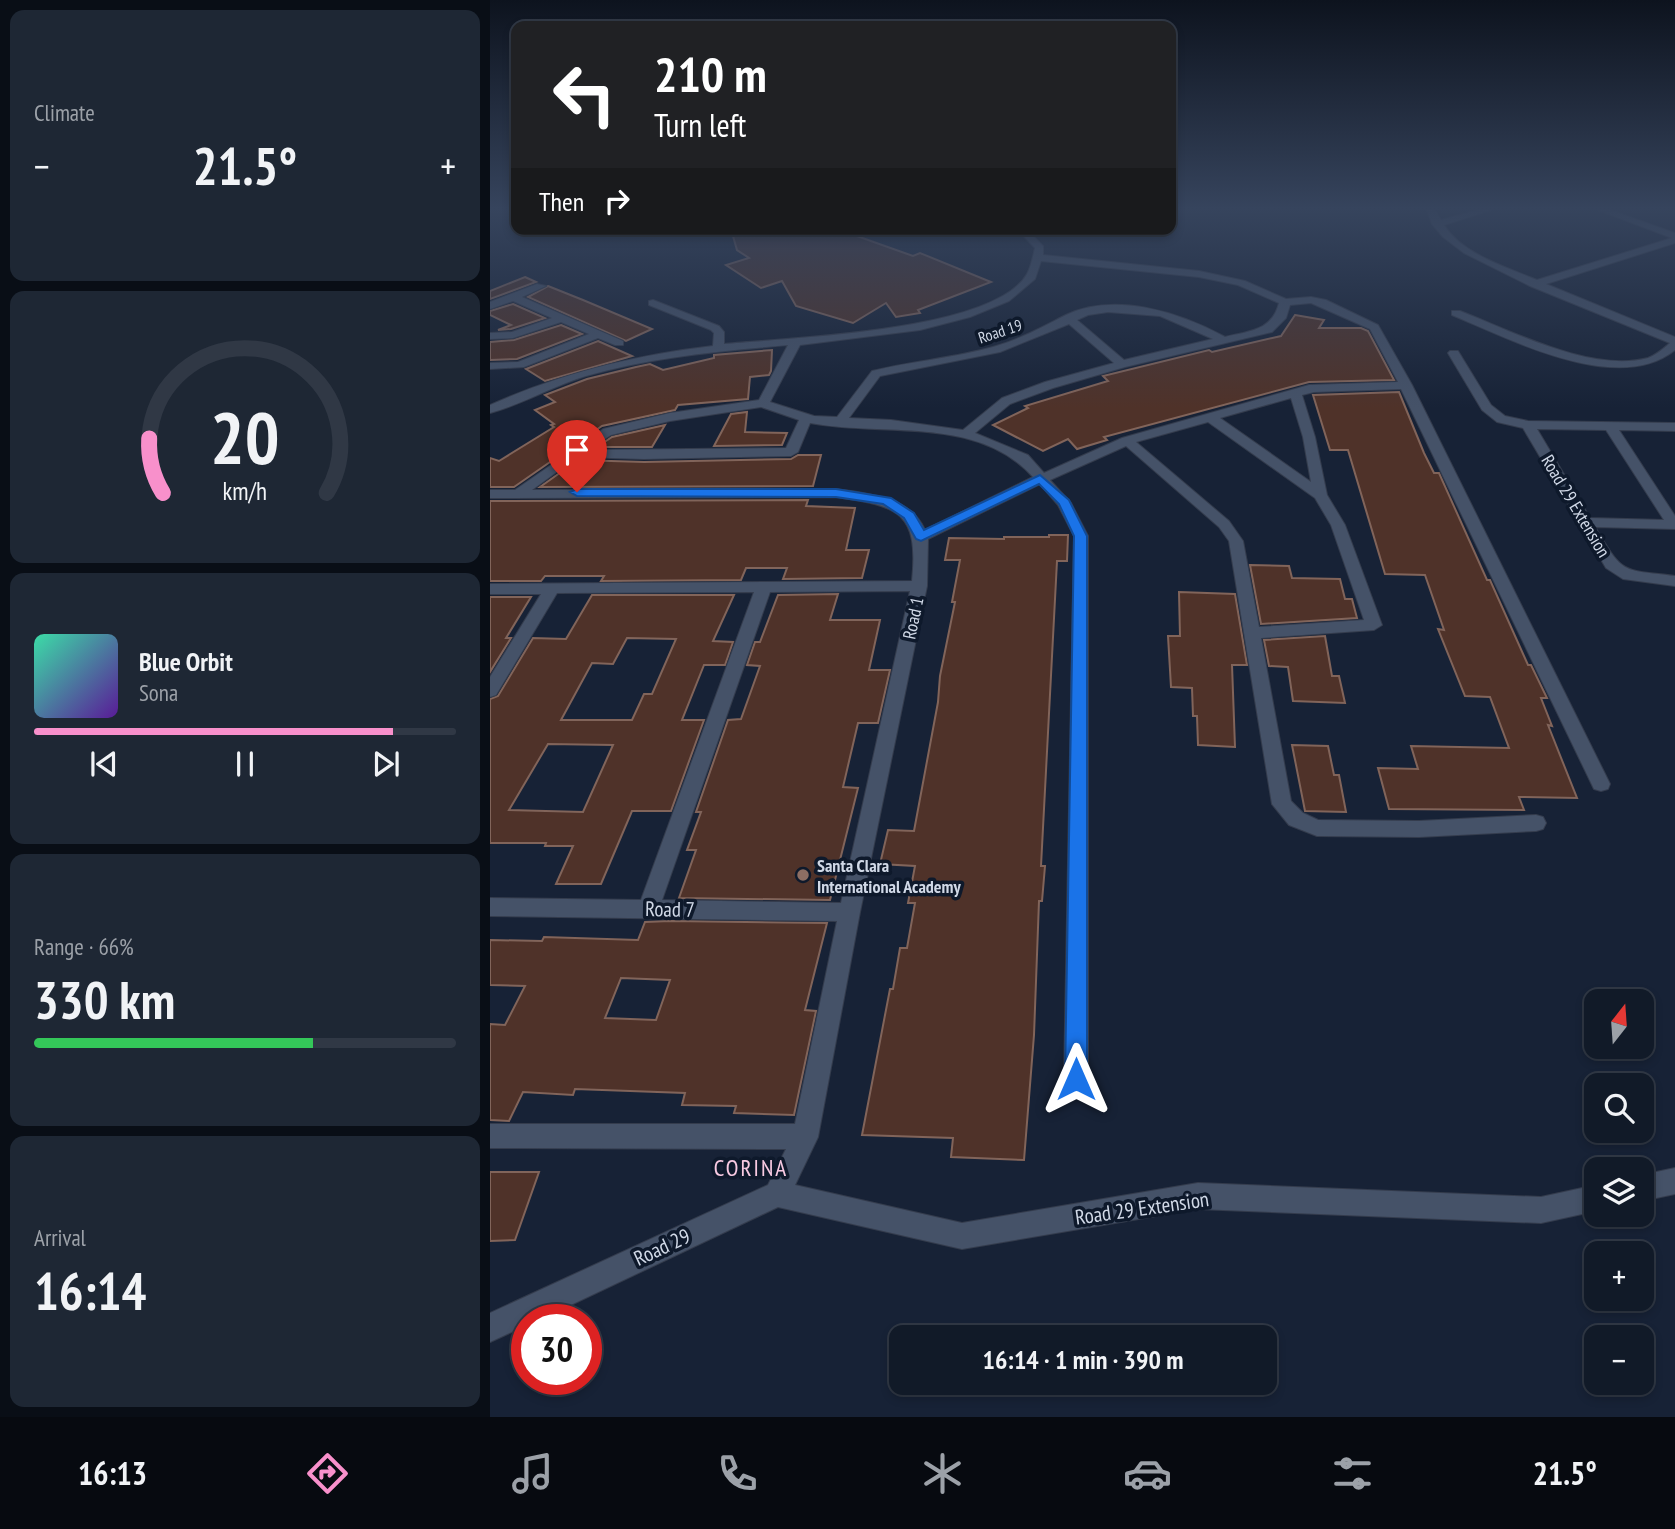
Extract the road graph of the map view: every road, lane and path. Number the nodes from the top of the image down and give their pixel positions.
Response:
1 (1032, 276) edge
2 (1209, 276) edge
3 (1518, 276) edge
4 (1558, 276) edge
5 (1534, 284) junction
6 (541, 286) dead end
7 (513, 297) junction
8 (1285, 302) junction
9 (653, 303) dead end
10 (490, 306) edge
11 (1456, 313) dead end
12 (562, 318) junction
13 (1068, 318) junction
14 (598, 334) junction
15 (490, 336) edge
16 (797, 340) junction
17 (1224, 341) junction
18 (619, 343) dead end
19 (1675, 343) edge
20 (718, 348) junction
21 (1454, 353) dead end
22 (1122, 364) junction
23 (490, 366) edge
24 (1406, 385) junction
25 (1295, 393) junction
26 (763, 403) junction
27 (490, 409) edge
28 (1208, 416) junction
29 (806, 418) junction
30 (841, 421) junction
31 (1528, 425) junction
32 (1610, 426) junction
33 (1675, 427) edge
34 (966, 434) junction
35 (1127, 441) junction
36 (574, 453) junction
37 (1040, 479) junction
38 (519, 493) junction
39 (490, 494) edge
40 (1320, 495) junction
41 (1586, 522) junction
42 (1674, 525) edge
43 (921, 537) junction
44 (1675, 581) edge
45 (764, 586) junction
46 (919, 586) junction
47 (490, 589) edge
48 (552, 589) junction
49 (1252, 633) junction
50 (490, 691) edge
51 (1601, 784) dead end
52 (1536, 823) dead end
53 (490, 907) edge
54 (648, 909) junction
55 (849, 912) junction
56 (1076, 1079) dead end
57 (490, 1136) edge
58 (805, 1137) junction
59 (1675, 1181) edge
60 (1654, 1185) edge
61 (777, 1194) junction
62 (1584, 1201) edge
63 (490, 1328) edge

1 - 16 street
2 - 8 street
3 - 5 street
4 - 5 street
5 - 19 street
6 - 7 street
7 - 10 street
7 - 12 street
8 - 17 street
8 - 24 street
9 - 20 street
11 - 19 street
12 - 14 street
12 - 15 street
13 - 17 street, Road 19
13 - 22 street
13 - 30 street, Road 19
14 - 18 street
14 - 23 street
16 - 20 street
16 - 26 street
17 - 22 street
20 - 27 street
21 - 31 street
22 - 34 street
24 - 25 street
24 - 51 street
25 - 28 street
25 - 40 street
26 - 29 street
26 - 36 street
28 - 35 street
28 - 40 street
29 - 30 street
29 - 36 street
30 - 34 street
31 - 32 street
31 - 41 street, Road 29 Extension
32 - 33 street
32 - 42 street
34 - 37 street
35 - 37 street
35 - 49 street
36 - 38 street
37 - 43 street
37 - 56 street
38 - 39 street
38 - 43 street
40 - 49 street
41 - 42 street
41 - 44 street, Road 29 Extension
43 - 46 street, Road 1
45 - 46 street
45 - 48 street
45 - 54 street
46 - 55 street, Road 1
47 - 48 street
48 - 50 street
49 - 52 street
53 - 54 street, Road 7
54 - 55 street, Road 7
55 - 58 street, Road 1
57 - 58 street
58 - 61 street
59 - 60 street
61 - 62 street, Road 29 Extension
61 - 63 street, Road 29

